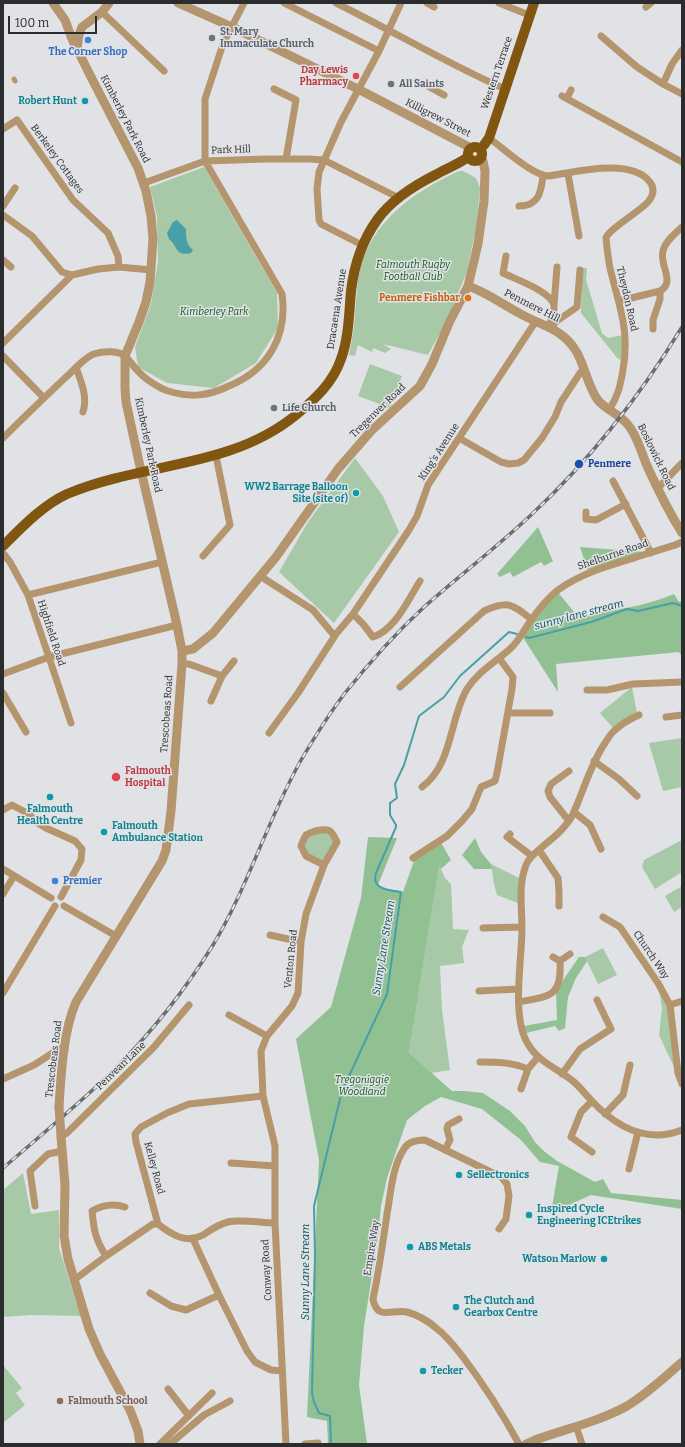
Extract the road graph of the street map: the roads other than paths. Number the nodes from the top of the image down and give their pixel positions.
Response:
1 (53, 3) edge
2 (109, 3) edge
3 (178, 3) edge
4 (244, 3) edge
5 (284, 3) edge
6 (336, 3) edge
7 (401, 3) edge
8 (427, 3) edge
9 (499, 3) edge
10 (534, 3) edge
11 (434, 7) dead end
12 (102, 12) junction
13 (530, 15) junction
14 (65, 20) junction
15 (86, 23) junction
16 (232, 27) junction
17 (389, 29) junction
18 (601, 36) dead end
19 (77, 48) junction
20 (682, 50) edge
21 (379, 51) junction
22 (164, 71) dead end
23 (424, 84) dead end
24 (663, 84) junction
25 (358, 89) junction
26 (505, 89) junction
27 (274, 90) dead end
28 (571, 90) dead end
29 (682, 94) edge
30 (444, 95) dead end
31 (3, 129) edge
32 (489, 138) junction
33 (475, 153) junction
34 (286, 159) junction
35 (324, 160) junction
36 (205, 161) junction
37 (682, 162) edge
38 (568, 174) junction
39 (543, 176) junction
40 (144, 183) junction
41 (15, 188) dead end
42 (399, 198) junction
43 (3, 206) edge
44 (520, 206) dead end
45 (3, 215) edge
46 (682, 227) edge
47 (579, 236) dead end
48 (362, 245) junction
49 (506, 256) dead end
50 (3, 260) edge
51 (11, 267) dead end
52 (118, 267) junction
53 (557, 267) dead end
54 (151, 270) junction
55 (580, 270) dead end
56 (72, 275) junction
57 (468, 286) junction
58 (660, 291) junction
59 (619, 301) junction
60 (554, 305) junction
61 (536, 322) junction
62 (551, 327) junction
63 (653, 329) dead end
64 (3, 343) edge
65 (3, 356) edge
66 (125, 356) junction
67 (76, 367) junction
68 (584, 369) junction
69 (44, 398) junction
70 (83, 412) dead end
71 (613, 412) junction
72 (3, 438) edge
73 (459, 438) junction
74 (216, 456) junction
75 (682, 463) edge
76 (142, 472) junction
77 (613, 481) dead end
78 (658, 488) junction
79 (626, 504) junction
80 (586, 512) dead end
81 (682, 533) edge
82 (682, 542) edge
83 (4, 546) edge
84 (651, 553) junction
85 (203, 556) dead end
86 (162, 562) junction
87 (260, 576) junction
88 (420, 581) dead end
89 (28, 595) junction
90 (353, 614) junction
91 (531, 619) junction
92 (177, 625) junction
93 (336, 634) junction
94 (182, 651) junction
95 (49, 657) junction
96 (499, 658) junction
97 (234, 661) dead end
98 (182, 664) junction
99 (3, 674) edge
100 (222, 676) junction
101 (682, 682) edge
102 (400, 687) dead end
103 (587, 690) dead end
104 (3, 694) edge
105 (211, 701) dead end
106 (508, 713) junction
107 (550, 713) dead end
108 (639, 714) dead end
109 (682, 715) edge
110 (666, 717) dead end
111 (71, 724) dead end
112 (26, 732) dead end
113 (268, 733) dead end
114 (594, 761) junction
115 (569, 771) dead end
116 (422, 787) dead end
117 (637, 796) dead end
118 (3, 810) edge
119 (574, 812) junction
120 (569, 821) junction
121 (510, 834) dead end
122 (601, 849) dead end
123 (539, 850) junction
124 (532, 856) junction
125 (413, 858) dead end
126 (324, 864) junction
127 (3, 869) edge
128 (14, 876) junction
129 (3, 894) edge
130 (60, 897) junction
131 (52, 898) junction
132 (55, 906) junction
133 (64, 906) junction
134 (559, 906) dead end
135 (603, 917) dead end
136 (522, 927) junction
137 (483, 928) dead end
138 (270, 934) dead end
139 (116, 936) junction
140 (301, 942) junction
141 (570, 954) dead end
142 (553, 957) dead end
143 (560, 961) junction
144 (518, 989) junction
145 (479, 991) dead end
146 (3, 993) edge
147 (597, 1000) dead end
148 (682, 1001) edge
149 (519, 1002) junction
150 (189, 1005) dead end
151 (670, 1005) junction
152 (229, 1014) dead end
153 (267, 1036) junction
154 (65, 1050) junction
155 (538, 1057) junction
156 (480, 1062) dead end
157 (630, 1065) dead end
158 (528, 1069) junction
159 (562, 1074) junction
160 (3, 1079) edge
161 (682, 1084) edge
162 (521, 1089) dead end
163 (263, 1096) junction
164 (592, 1101) junction
165 (605, 1114) junction
166 (459, 1119) dead end
167 (638, 1132) junction
168 (681, 1132) edge
169 (61, 1136) junction
170 (445, 1150) junction
171 (62, 1151) junction
172 (592, 1152) dead end
173 (231, 1163) dead end
174 (275, 1166) junction
175 (630, 1169) dead end
176 (35, 1206) dead end
177 (125, 1207) dead end
178 (275, 1223) junction
179 (158, 1224) junction
180 (499, 1229) dead end
181 (193, 1239) junction
182 (106, 1256) junction
183 (74, 1280) junction
184 (150, 1293) dead end
185 (219, 1295) junction
186 (682, 1362) edge
187 (282, 1371) junction
188 (168, 1389) dead end
189 (212, 1393) dead end
190 (230, 1401) dead end
191 (189, 1416) junction
192 (576, 1426) junction
193 (140, 1444) edge
194 (160, 1444) edge
195 (170, 1444) edge
196 (286, 1444) edge
197 (305, 1444) edge
198 (318, 1444) edge
199 (519, 1444) edge
200 (526, 1444) edge
201 (582, 1444) edge

1 - 14 street, Kimberley Park Road
2 - 12 street
3 - 16 street, Killigrew Street
4 - 16 street
5 - 21 street
6 - 17 street
7 - 17 street
8 - 11 street
9 - 13 street
10 - 13 main road, Western Terrace
12 - 15 street
12 - 22 street
13 - 26 main road, Western Terrace
14 - 15 street
14 - 19 street, Kimberley Park Road
15 - 19 street
16 - 25 street, Killigrew Street
16 - 36 street
17 - 21 street
17 - 26 street
18 - 24 street
19 - 40 street, Kimberley Park Road
20 - 24 street
21 - 25 street
23 - 30 street
24 - 29 street
25 - 33 street, Killigrew Street
25 - 35 street
26 - 32 main road, Western Terrace
27 - 34 street
28 - 37 street
31 - 52 street, Berkeley Cottages
32 - 33 main road, Western Terrace
32 - 39 street
33 - 42 main road, Dracaena Avenue
33 - 57 street, Tregenver Road
34 - 35 street, Park Hill
34 - 36 street, Park Hill
35 - 42 street
35 - 48 street
36 - 40 street, Park Hill
36 - 66 street
38 - 39 street
38 - 47 street
38 - 59 street, Theydon Road
39 - 44 street
40 - 54 street, Kimberley Park Road
41 - 43 street
42 - 48 main road, Dracaena Avenue
45 - 56 street
46 - 58 street
48 - 74 main road, Dracaena Avenue
49 - 60 street
50 - 51 street
52 - 54 street
52 - 56 street
53 - 60 street
54 - 66 street, Kimberley Park Road
55 - 62 street
56 - 64 street
57 - 61 street, Penmere Hill
57 - 87 street, Tregenver Road
58 - 59 street
58 - 63 street
59 - 71 street, Theydon Road
60 - 62 street
61 - 62 street, Penmere Hill
61 - 73 street, King's Avenue
62 - 68 street, Penmere Hill
65 - 69 street
66 - 67 street
66 - 76 street, Kimberley Park Road
67 - 69 street
67 - 70 street
68 - 71 street, Penmere Hill
68 - 73 street
69 - 72 street
71 - 78 street, Boslowick Road
73 - 90 street, King's Avenue
74 - 76 main road, Dracaena Avenue
74 - 85 street
75 - 78 street
76 - 83 main road, Dracaena Avenue
76 - 86 street, Kimberley Park Road
77 - 79 street
78 - 81 street, Boslowick Road
79 - 80 street
79 - 84 street
82 - 84 street, Shelburne Road
83 - 89 street, Highfield Road
84 - 91 street, Shelburne Road
86 - 89 street
86 - 92 street, Kimberley Park Road
87 - 93 street
87 - 94 street, Tregenver Road
88 - 90 street
89 - 95 street, Highfield Road
90 - 93 street, King's Avenue
91 - 96 street, Shelburne Road
91 - 102 street
92 - 94 street, Kimberley Park Road
92 - 95 street
93 - 113 street, King's Avenue
94 - 98 street, Kimberley Park Road
95 - 99 street
95 - 111 street, Highfield Road
96 - 106 street
96 - 116 street, Shelburne Road
97 - 100 street
98 - 100 street
98 - 139 street, Trescobeas Road
100 - 105 street
101 - 103 street
104 - 112 street
106 - 107 street
106 - 125 street
108 - 114 street
109 - 110 street
114 - 117 street
114 - 119 street
115 - 120 street
118 - 130 street
119 - 120 street
119 - 122 street
120 - 123 street
121 - 124 street
123 - 124 street
123 - 134 street
124 - 136 street
126 - 126 street, Venton Road
126 - 140 street, Venton Road
127 - 128 street
128 - 129 street
128 - 131 street
130 - 131 street
130 - 133 street
131 - 132 street
132 - 133 street
132 - 146 street
133 - 139 street
135 - 151 street, Church Way
136 - 137 street
136 - 144 street
138 - 140 street
139 - 154 street, Trescobeas Road
140 - 153 street, Venton Road
141 - 143 street
142 - 143 street
143 - 149 street
144 - 145 street
144 - 149 street
147 - 159 street
148 - 151 street
149 - 155 street
150 - 169 street, Penvean Lane
151 - 161 street, Church Way
152 - 153 street
153 - 163 street, Venton Road
154 - 160 street
154 - 169 street, Trescobeas Road, bridge
155 - 158 street
155 - 159 street
156 - 158 street
157 - 165 street
158 - 162 street
159 - 164 street
163 - 174 street, Conway Road
163 - 179 street, Kelley Road
164 - 165 street
164 - 172 street
165 - 167 street
166 - 170 street
167 - 168 street
167 - 175 street
169 - 171 street, Trescobeas Road
170 - 180 street, Empire Way
170 - 199 street, Empire Way
171 - 176 street
171 - 183 street, Trescobeas Road
173 - 174 street
174 - 178 street, Conway Road
177 - 182 street
178 - 181 street
178 - 187 street, Conway Road
179 - 181 street
179 - 182 street
181 - 185 street
182 - 183 street
183 - 193 street, Trescobeas Road
184 - 185 street
185 - 187 street
186 - 192 street
187 - 196 street, Conway Road
188 - 191 street
189 - 191 street
190 - 195 street
191 - 194 street
192 - 200 street
192 - 201 street
197 - 198 street

